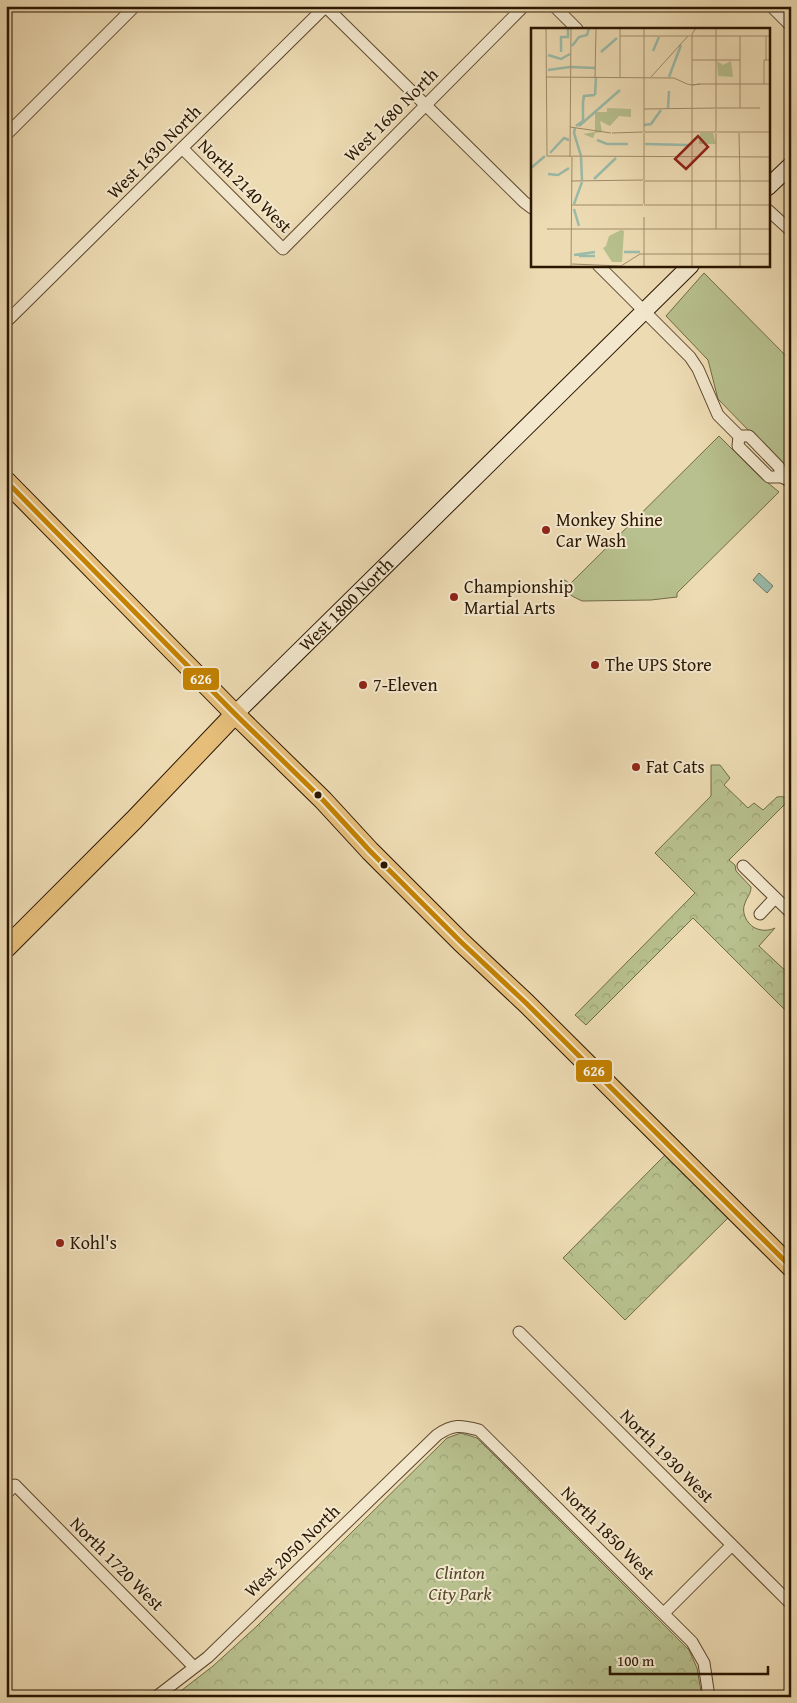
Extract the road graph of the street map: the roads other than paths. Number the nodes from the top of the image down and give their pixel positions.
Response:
1 (135, 6) edge
2 (326, 6) edge
3 (524, 6) edge
4 (554, 6) edge
5 (771, 6) edge
6 (791, 26) edge
7 (576, 28) edge
8 (425, 106) junction
9 (6, 135) edge
10 (182, 148) junction
11 (791, 164) edge
12 (770, 185) edge
13 (531, 207) edge
14 (770, 212) edge
15 (791, 231) edge
16 (283, 249) joint
17 (599, 266) edge
18 (689, 266) edge
19 (644, 311) junction
20 (6, 322) edge
21 (786, 479) edge
22 (6, 481) edge
23 (235, 714) junction
24 (743, 866) dead end
25 (775, 898) junction
26 (789, 908) edge
27 (760, 914) dead end
28 (6, 948) edge
29 (791, 1267) edge
30 (519, 1332) dead end
31 (449, 1427) joint
32 (6, 1494) edge
33 (732, 1545) junction
34 (791, 1604) edge
35 (664, 1613) junction
36 (194, 1667) junction
37 (156, 1697) edge
38 (710, 1697) edge

1 - 9 street
2 - 8 street
2 - 10 street, West 1630 North
3 - 8 street, West 1680 North
4 - 7 street
5 - 6 street
8 - 13 street
8 - 16 street, West 1680 North
10 - 16 street, North 2140 West
10 - 20 street, West 1630 North
11 - 12 main road
14 - 15 street
17 - 19 street
18 - 19 main road, West 1800 North
19 - 21 street
19 - 23 main road, West 1800 North
22 - 23 main road
23 - 28 main road, West 1800 North
23 - 29 main road
24 - 25 street
25 - 26 street
25 - 27 street
30 - 33 street, North 1930 West
31 - 35 street, North 1850 West
31 - 36 street, West 2050 North
32 - 36 street, North 1720 West
33 - 34 street, North 1930 West
33 - 35 street
35 - 38 street, North 1850 West
36 - 37 street, West 2050 North

